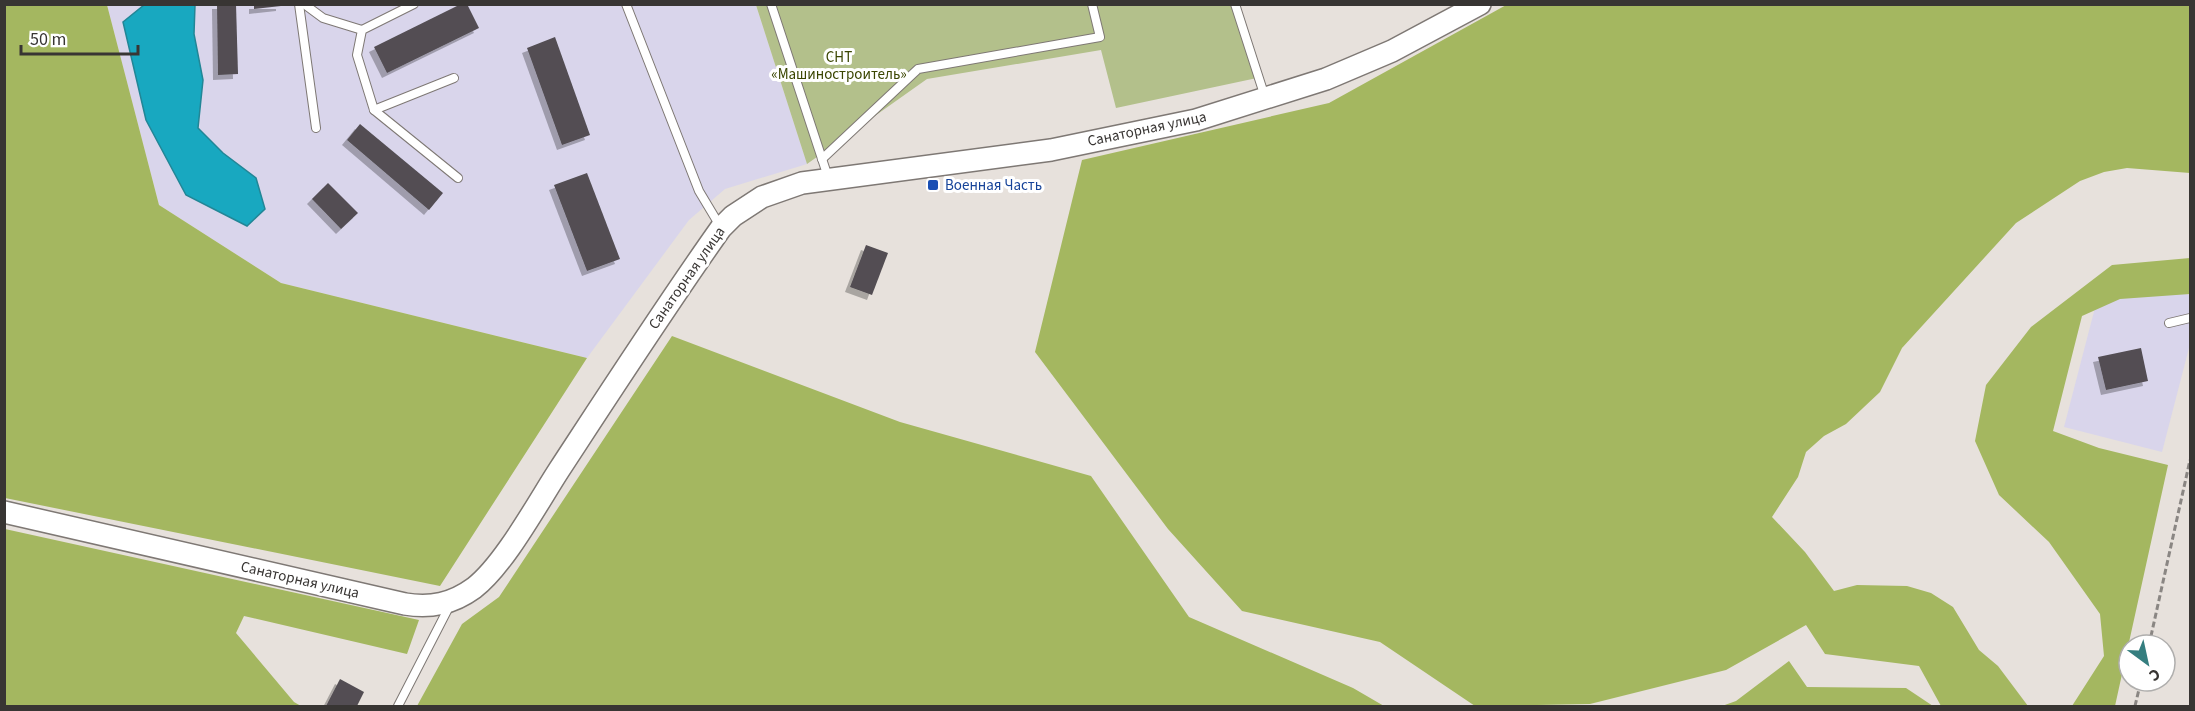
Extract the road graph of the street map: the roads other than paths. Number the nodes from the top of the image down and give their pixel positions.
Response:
1 (299, 4) edge
2 (304, 4) edge
3 (414, 4) edge
4 (626, 4) edge
5 (771, 4) edge
6 (1092, 4) edge
7 (1235, 4) edge
8 (1480, 4) edge
9 (362, 30) junction
10 (454, 78) dead end
11 (1266, 99) junction
12 (374, 110) junction
13 (316, 128) dead end
14 (825, 169) junction
15 (458, 178) dead end
16 (721, 228) junction
17 (2190, 318) edge
18 (2169, 323) dead end
19 (4, 512) edge
20 (452, 601) junction
21 (398, 706) edge

1 - 13 lane
2 - 9 lane
3 - 9 lane
4 - 16 lane
5 - 14 lane
6 - 14 lane
7 - 11 lane
8 - 11 street, Санаторная улица
9 - 12 lane
10 - 12 lane
11 - 14 street, Санаторная улица
12 - 15 lane
14 - 16 street, Санаторная улица
16 - 20 street, Санаторная улица
17 - 18 lane
19 - 20 street, Санаторная улица
20 - 21 lane

